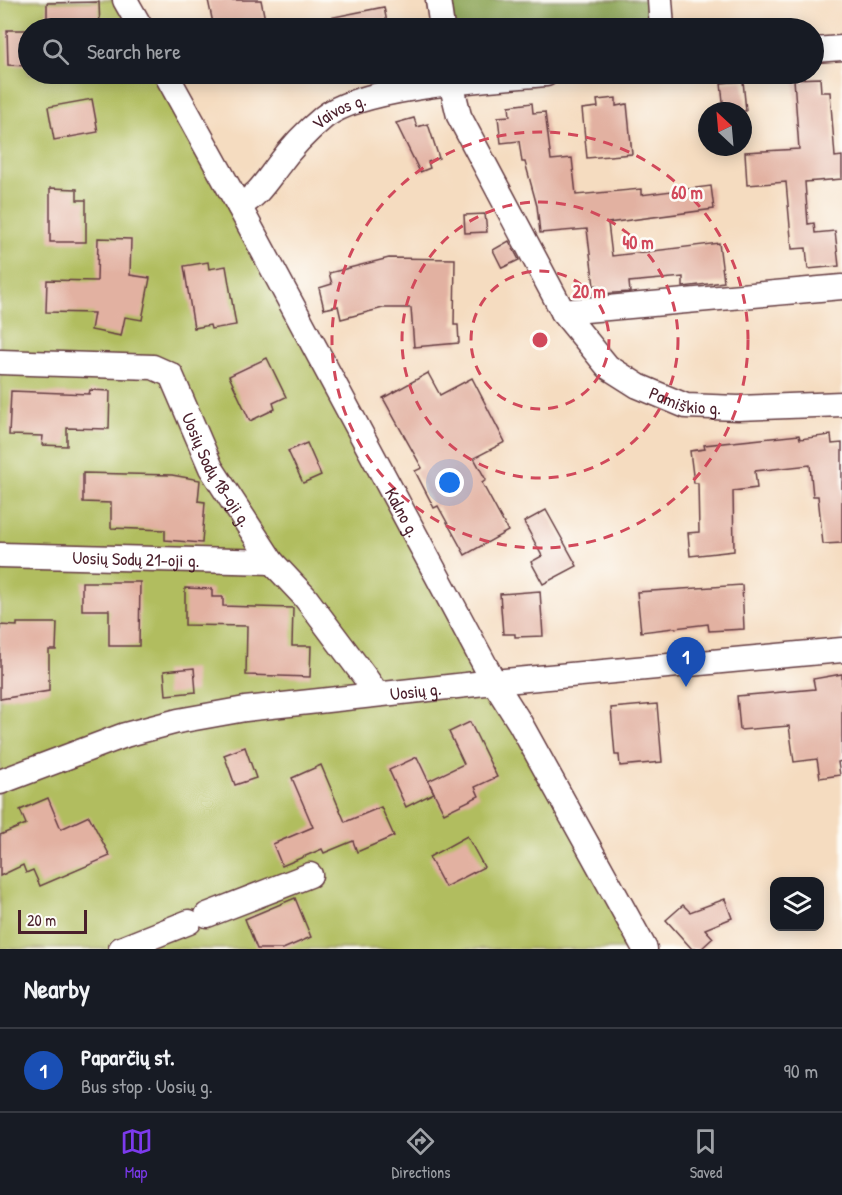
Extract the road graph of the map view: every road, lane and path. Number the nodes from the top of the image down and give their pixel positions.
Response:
1 (125, 0) edge
2 (438, 0) edge
3 (660, 0) edge
4 (135, 18) edge
5 (441, 18) edge
6 (661, 18) edge
7 (842, 48) edge
8 (824, 49) edge
9 (172, 84) edge
10 (427, 84) edge
11 (451, 84) edge
12 (240, 206) junction
13 (842, 287) edge
14 (563, 312) junction
15 (0, 362) edge
16 (842, 404) edge
17 (0, 555) edge
18 (272, 562) junction
19 (842, 650) edge
20 (494, 682) junction
21 (373, 694) junction
22 (0, 782) edge
23 (310, 875) dead end
24 (121, 949) edge
25 (645, 949) edge

1 - 4 street
2 - 5 street
3 - 6 street
7 - 8 street
9 - 12 street, Kalno g.
10 - 12 street, Vaivos g.
11 - 14 street, Pamiškio g.
12 - 20 street, Kalno g.
13 - 14 street
14 - 16 street, Pamiškio g.
15 - 18 street, Uosių Sodų 18-oji g.
17 - 18 street, Uosių Sodų 21-oji g.
18 - 21 street, Uosių Sodų 18-oji g.
19 - 20 street, Uosių g.
20 - 21 street, Uosių g.
20 - 25 street, Kalno g.
21 - 22 street, Uosių g.
23 - 24 street

